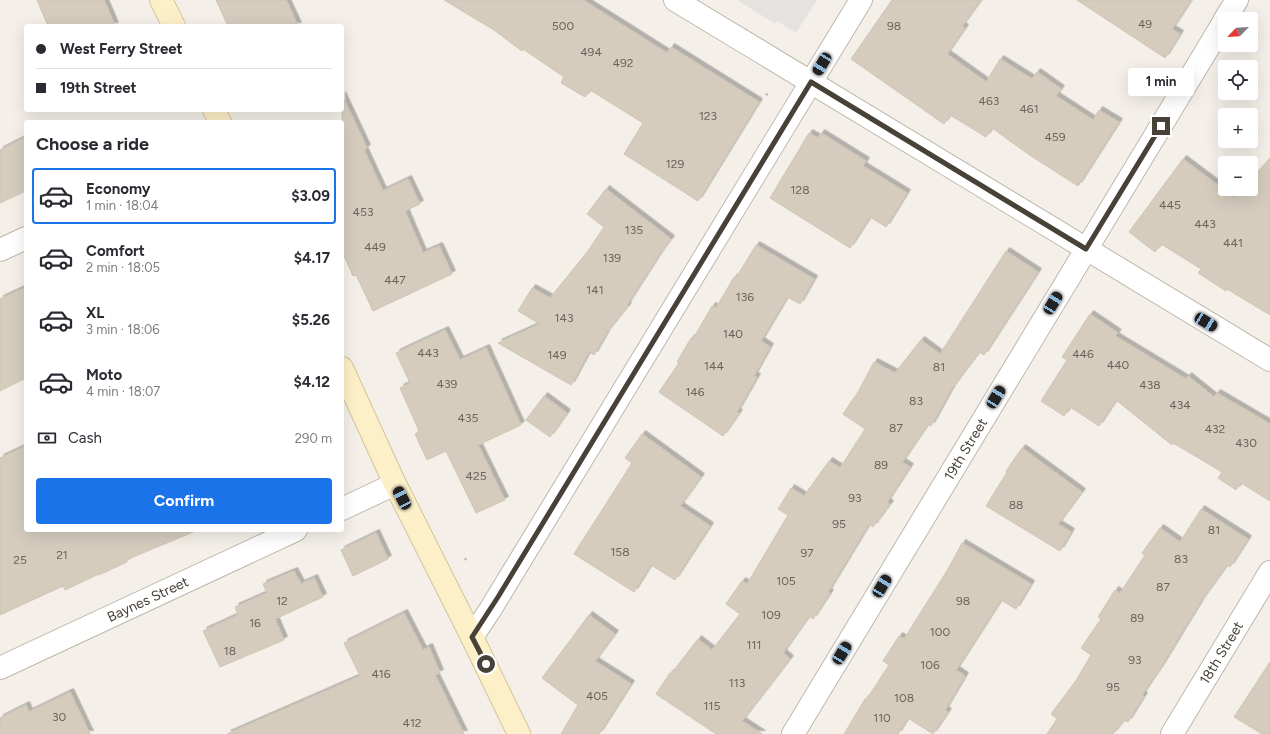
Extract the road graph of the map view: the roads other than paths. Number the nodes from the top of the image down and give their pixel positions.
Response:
1 (161, 0) edge
2 (675, 0) edge
3 (861, 0) edge
4 (1237, 0) edge
5 (1229, 12) edge
6 (173, 24) edge
7 (1218, 31) edge
8 (811, 82) junction
9 (24, 239) edge
10 (1086, 249) junction
11 (0, 250) edge
12 (1270, 360) edge
13 (344, 372) edge
14 (395, 484) junction
15 (344, 508) edge
16 (292, 532) edge
17 (1270, 572) edge
18 (472, 637) junction
19 (0, 668) edge
20 (519, 734) edge
21 (793, 734) edge
22 (1172, 734) edge

1 - 6 street
2 - 8 street
3 - 8 street
4 - 5 street, 19th Street
7 - 10 street, 19th Street
8 - 10 street
8 - 18 street
9 - 11 street
10 - 12 street
10 - 21 street, 19th Street
13 - 14 street
14 - 15 street
14 - 18 street
16 - 19 street, Baynes Street
17 - 22 street, 18th Street
18 - 20 street

